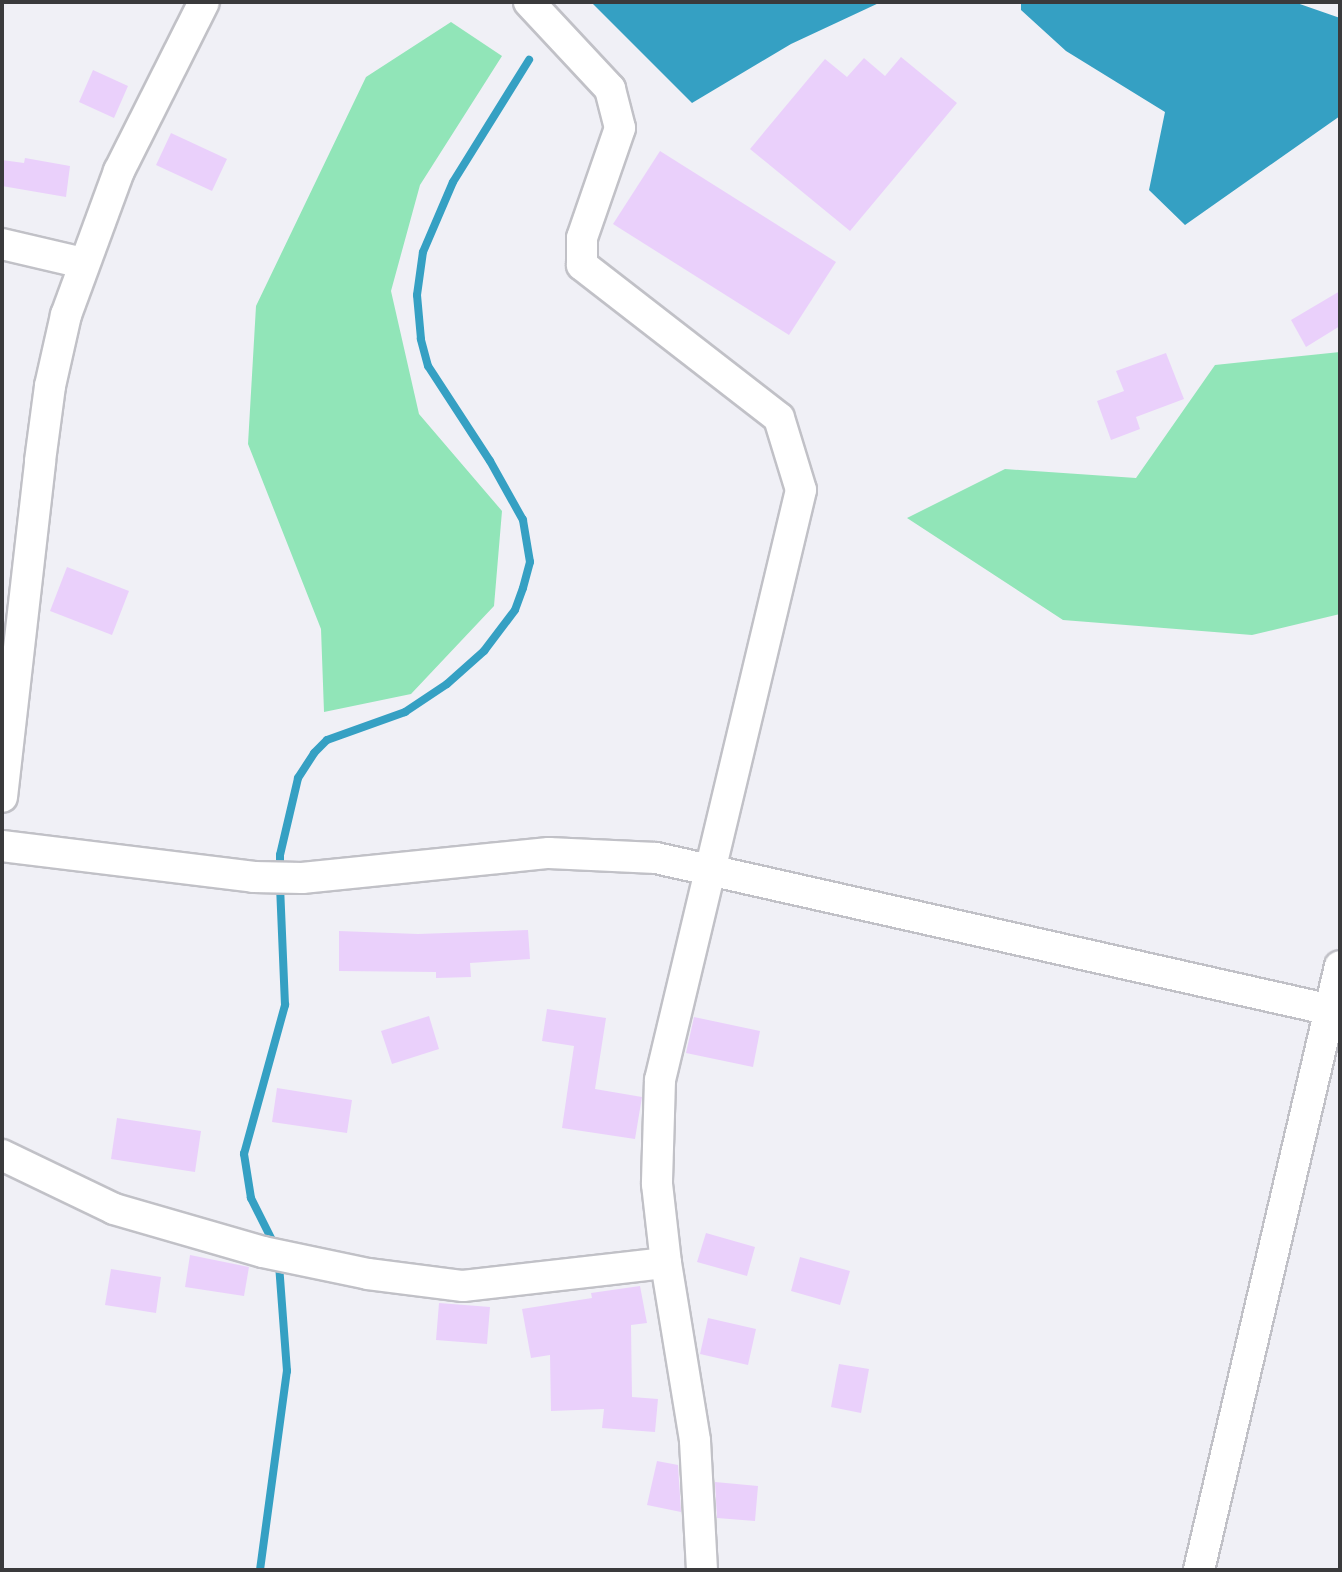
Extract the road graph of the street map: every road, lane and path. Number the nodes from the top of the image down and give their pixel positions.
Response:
1 (204, 2) edge
2 (529, 2) edge
3 (2, 244) edge
4 (83, 263) junction
5 (2, 797) edge
6 (2, 846) edge
7 (708, 868) junction
8 (1340, 966) edge
9 (1335, 1010) edge
10 (2, 1155) edge
11 (666, 1263) junction
12 (702, 1570) edge
13 (1199, 1570) edge

1 - 4 street
2 - 7 street
3 - 4 street
4 - 5 street
6 - 7 street
7 - 9 street
7 - 11 street
8 - 9 street
9 - 13 street
10 - 11 street
11 - 12 street

